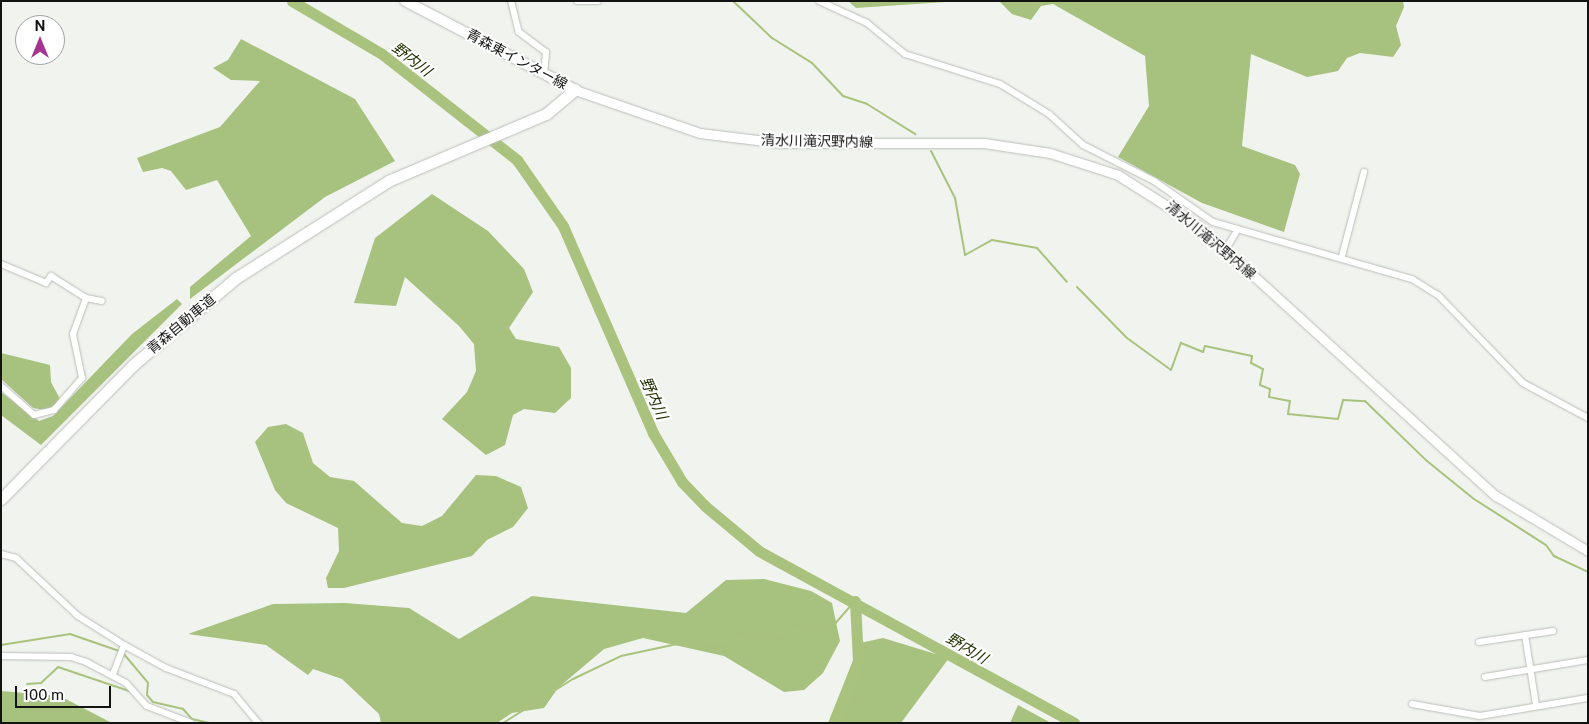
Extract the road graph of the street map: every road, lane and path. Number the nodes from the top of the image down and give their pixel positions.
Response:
1 (405, 1) edge
2 (511, 1) edge
3 (577, 1) edge
4 (598, 1) edge
5 (820, 1) edge
6 (544, 73) junction
7 (575, 90) junction
8 (1364, 172) dead end
9 (388, 181) joint
10 (1238, 231) junction
11 (1226, 249) junction
12 (1342, 256) junction
13 (1, 264) edge
14 (86, 298) junction
15 (102, 301) dead end
16 (1, 386) edge
17 (1588, 418) edge
18 (1, 499) edge
19 (1588, 552) edge
20 (1, 554) edge
21 (1553, 631) dead end
22 (1525, 635) junction
23 (1478, 642) dead end
24 (122, 651) junction
25 (1, 656) edge
26 (1588, 660) edge
27 (1531, 669) junction
28 (113, 674) junction
29 (1485, 677) dead end
30 (1588, 698) edge
31 (1412, 704) dead end
32 (1536, 705) junction
33 (191, 723) edge
34 (258, 723) edge

1 - 6 main road, 青森東インター線
2 - 6 street
3 - 4 street
5 - 10 street
6 - 7 main road, 青森東インター線
7 - 9 highway, 青森東インター線
7 - 11 main road, 清水川滝沢野内線
8 - 12 street
9 - 18 highway, 青森自動車道
10 - 11 street
10 - 12 street
11 - 19 main road, 清水川滝沢野内線
12 - 17 street
13 - 14 street
14 - 15 street
14 - 16 street
20 - 24 street
21 - 22 street
22 - 23 street
22 - 27 street
24 - 28 street
24 - 34 street
25 - 28 street
26 - 27 street
27 - 29 street
27 - 32 street
28 - 33 street
30 - 32 street
31 - 32 street

